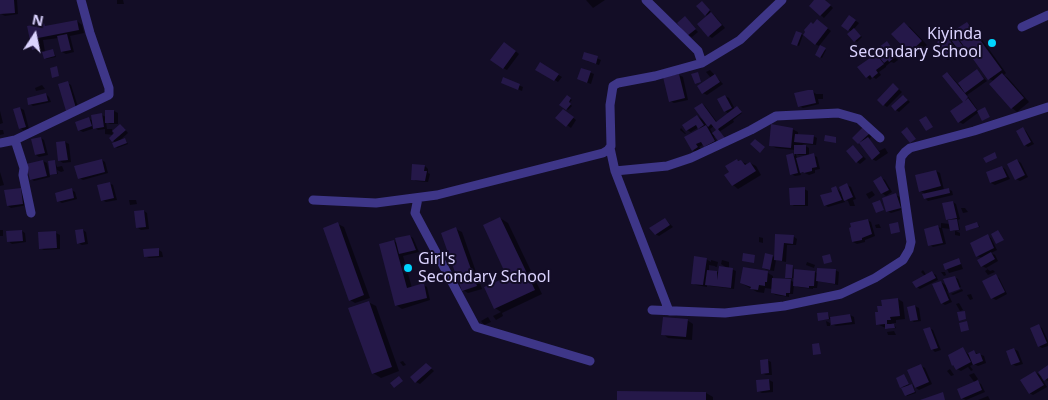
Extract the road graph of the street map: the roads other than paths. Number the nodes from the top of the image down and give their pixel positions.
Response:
1 (81, 0) edge
2 (646, 0) edge
3 (782, 0) edge
4 (1048, 15) edge
5 (1022, 27) dead end
6 (702, 63) junction
7 (1048, 108) edge
8 (880, 138) dead end
9 (15, 140) junction
10 (0, 143) edge
11 (610, 148) junction
12 (615, 171) junction
13 (418, 198) junction
14 (313, 200) dead end
15 (31, 212) dead end
16 (652, 310) dead end
17 (669, 311) junction
18 (590, 361) dead end

1 - 9 street
2 - 6 street
3 - 6 street
4 - 5 street
6 - 11 street
7 - 17 street
8 - 12 street
9 - 10 street
9 - 15 street
11 - 12 street
11 - 13 street
12 - 17 street
13 - 14 street
13 - 18 street
16 - 17 street

